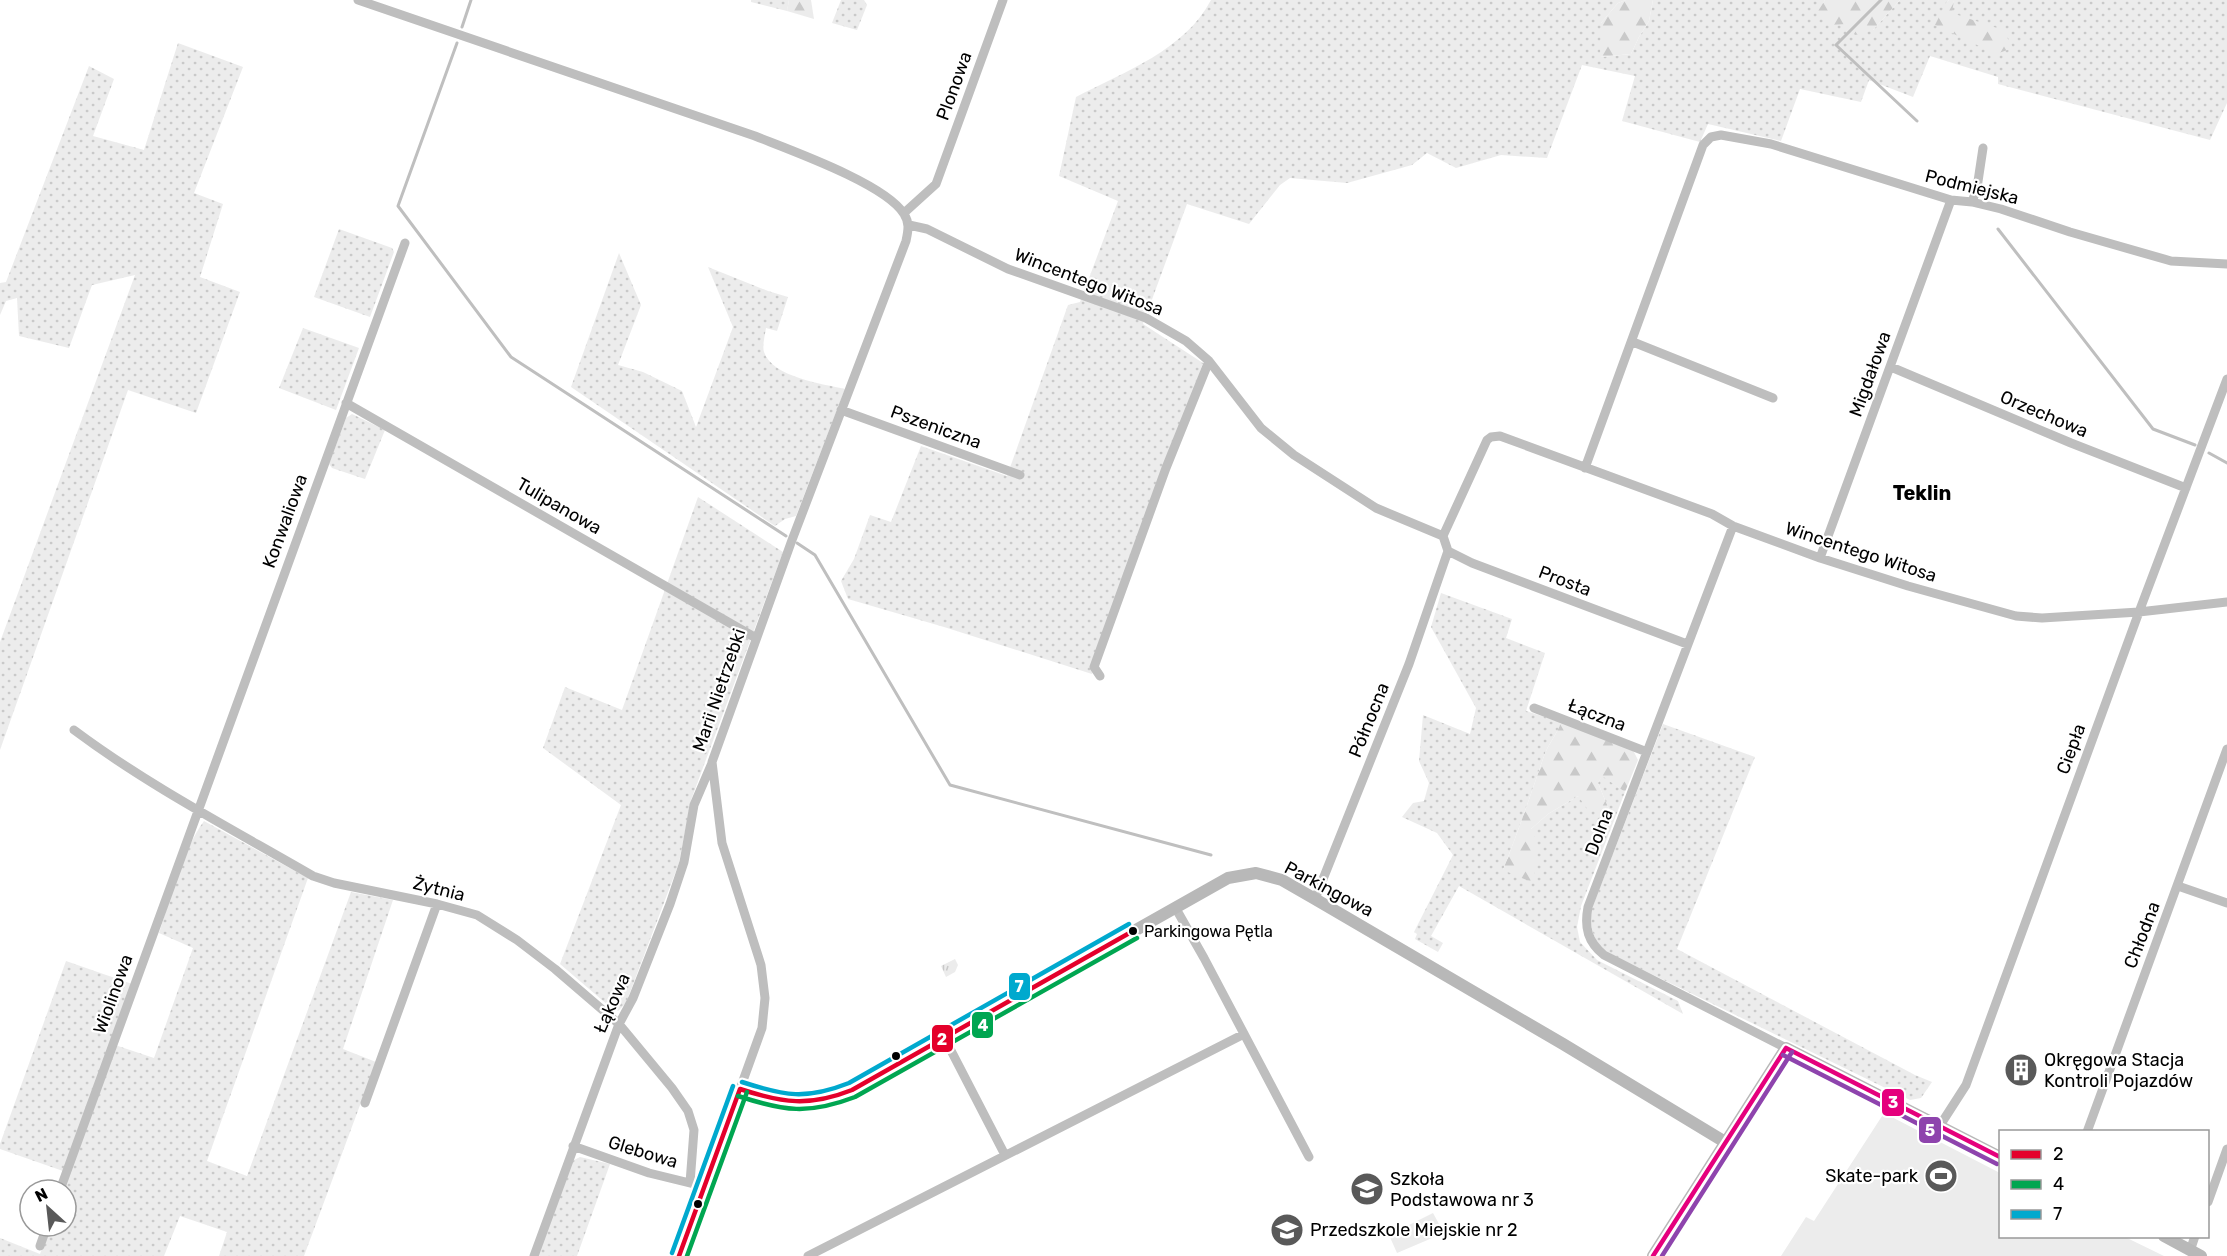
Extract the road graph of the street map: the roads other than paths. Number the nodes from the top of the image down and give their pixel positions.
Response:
1 (358, 0) edge
2 (1003, 0) edge
3 (1983, 148) dead end
4 (1951, 200) junction
5 (1972, 202) junction
6 (904, 213) junction
7 (909, 225) junction
8 (405, 243) dead end
9 (2227, 264) edge
10 (1633, 342) junction
11 (1209, 361) junction
12 (1891, 367) junction
13 (2227, 379) edge
14 (1773, 398) dead end
15 (346, 403) junction
16 (841, 410) junction
17 (1585, 468) junction
18 (1020, 475) dead end
19 (2186, 488) junction
20 (1733, 526) junction
21 (1443, 536) junction
22 (1448, 551) junction
23 (1820, 558) junction
24 (2227, 602) edge
25 (2139, 612) junction
26 (756, 638) junction
27 (1687, 644) junction
28 (1100, 676) dead end
29 (1534, 708) dead end
30 (74, 730) dead end
31 (2227, 749) edge
32 (1647, 752) junction
33 (712, 762) junction
34 (199, 811) junction
35 (2178, 885) junction
36 (1315, 899) junction
37 (2227, 903) edge
38 (437, 904) junction
39 (1175, 907) junction
40 (619, 1024) junction
41 (1244, 1034) junction
42 (944, 1037) junction
43 (1786, 1048) junction
44 (740, 1089) junction
45 (365, 1103) dead end
46 (1939, 1127) junction
47 (2087, 1130) edge
48 (1725, 1142) junction
49 (573, 1146) junction
50 (2227, 1149) edge
51 (1005, 1155) junction
52 (1999, 1156) edge
53 (1309, 1157) dead end
54 (64, 1178) edge
55 (690, 1183) junction
56 (704, 1187) junction
57 (2209, 1199) edge
58 (43, 1238) edge
59 (2168, 1238) edge
60 (40, 1246) dead end
61 (2195, 1253) edge
62 (534, 1256) edge
63 (679, 1256) edge
64 (808, 1256) edge
65 (1653, 1256) edge

1 - 6 street
2 - 6 street, Plonowa
3 - 5 street
4 - 5 street, Podmiejska
4 - 10 street, Podmiejska
4 - 12 street, Migdałowa
5 - 9 street, Podmiejska
6 - 7 street
7 - 11 street, Wincentego Witosa
7 - 16 street, Marii Nietrzebki
8 - 15 street, Konwaliowa
10 - 14 street
10 - 17 street
11 - 21 street, Wincentego Witosa
11 - 28 street
12 - 19 street, Orzechowa
12 - 23 street, Migdałowa
13 - 19 street, Ciepła
15 - 26 street, Tulipanowa
15 - 34 street, Konwaliowa
16 - 18 street, Pszeniczna
16 - 26 street, Marii Nietrzebki
17 - 20 street, Wincentego Witosa
17 - 21 street, Wincentego Witosa
19 - 25 street, Ciepła
20 - 23 street, Wincentego Witosa
20 - 27 street, Dolna
21 - 22 street
22 - 27 street, Prosta
22 - 36 street, Północna
23 - 25 street, Wincentego Witosa
24 - 25 street, Wincentego Witosa
25 - 46 street, Ciepła
26 - 33 street, Marii Nietrzebki
27 - 32 street, Dolna
29 - 32 street, Łączna
30 - 34 street, Żytnia
31 - 35 street, Chłodna
32 - 43 street, Dolna
33 - 40 street, Łąkowa
33 - 44 street, Marii Nietrzebki
34 - 38 street, Żytnia
34 - 54 street, Wiolinowa
35 - 37 street
35 - 47 street, Chłodna
36 - 39 street, Parkingowa
36 - 48 street, Parkingowa
38 - 40 street, Żytnia
38 - 45 street
39 - 41 street
39 - 42 street, Parkingowa
40 - 49 street, Łąkowa
40 - 55 street, Żytnia
41 - 51 street
41 - 53 street
42 - 44 street, Parkingowa
42 - 51 street
43 - 46 street
43 - 48 street
44 - 56 street, Marii Nietrzebki
46 - 52 street
48 - 65 street
49 - 55 street, Glebowa
49 - 62 street, Łąkowa
50 - 57 street
51 - 64 street
55 - 56 street, Glebowa
56 - 63 street, Marii Nietrzebki
58 - 60 street
59 - 61 street

